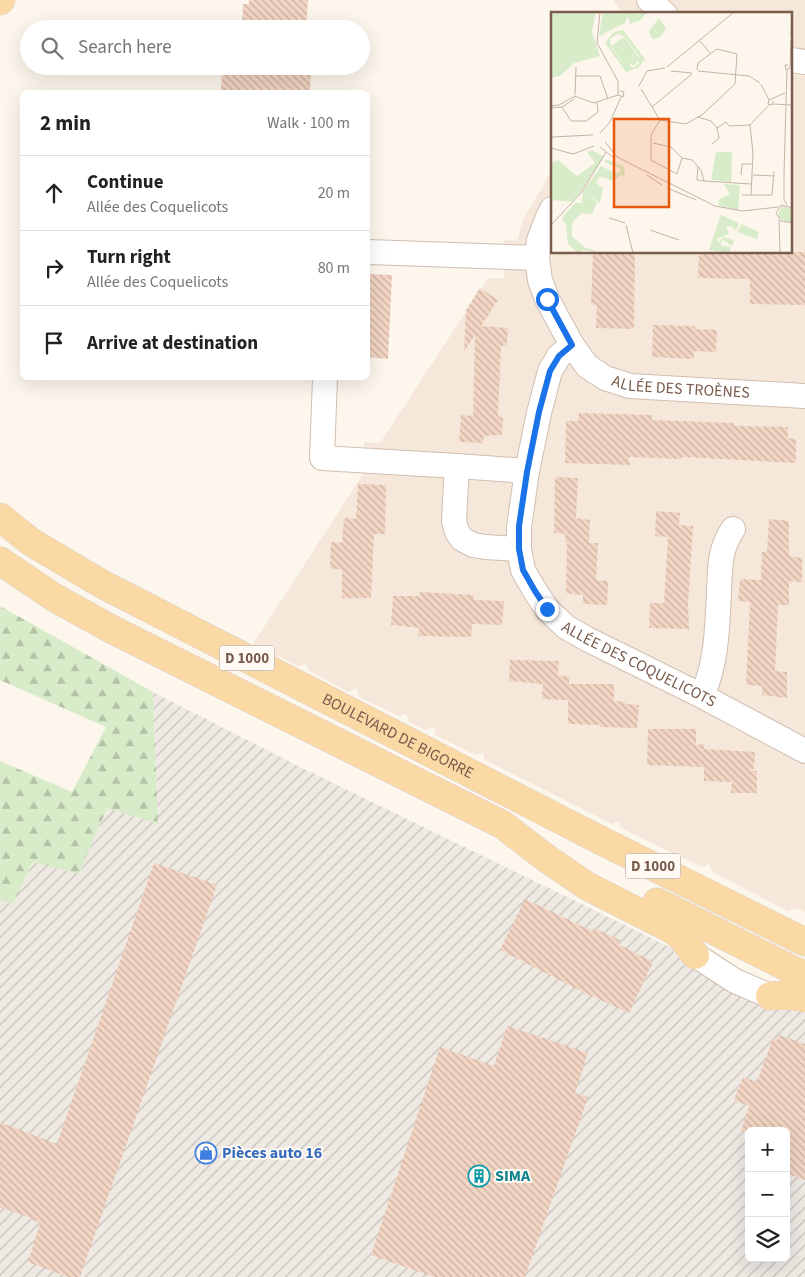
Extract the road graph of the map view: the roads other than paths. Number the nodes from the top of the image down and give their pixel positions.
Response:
1 (649, 0) edge
2 (663, 12) edge
3 (792, 60) edge
4 (805, 62) edge
5 (551, 211) edge
6 (370, 252) edge
7 (537, 258) junction
8 (572, 345) junction
9 (325, 380) edge
10 (805, 396) edge
11 (457, 466) junction
12 (527, 472) junction
13 (0, 517) edge
14 (733, 529) dead end
15 (519, 549) junction
16 (0, 561) edge
17 (702, 696) junction
18 (805, 751) edge
19 (503, 825) junction
20 (805, 942) edge
21 (695, 955) joint
22 (805, 976) edge
23 (770, 996) joint
24 (805, 998) edge

1 - 2 street
3 - 4 street
5 - 7 street
6 - 7 street
7 - 8 street
8 - 10 street, ALLÉE DES TROÈNES
8 - 12 street, ALLÉE DES COQUELICOTS
9 - 11 street
11 - 12 street
11 - 15 street
12 - 15 street, ALLÉE DES COQUELICOTS
13 - 20 main road, BOULEVARD DE BIGORRE / D 1000
14 - 17 street
15 - 17 street, ALLÉE DES COQUELICOTS
16 - 19 main road, D 1000
17 - 18 street, ALLÉE DES COQUELICOTS
19 - 21 main road
19 - 22 main road, D 1000
21 - 23 street
23 - 24 main road

